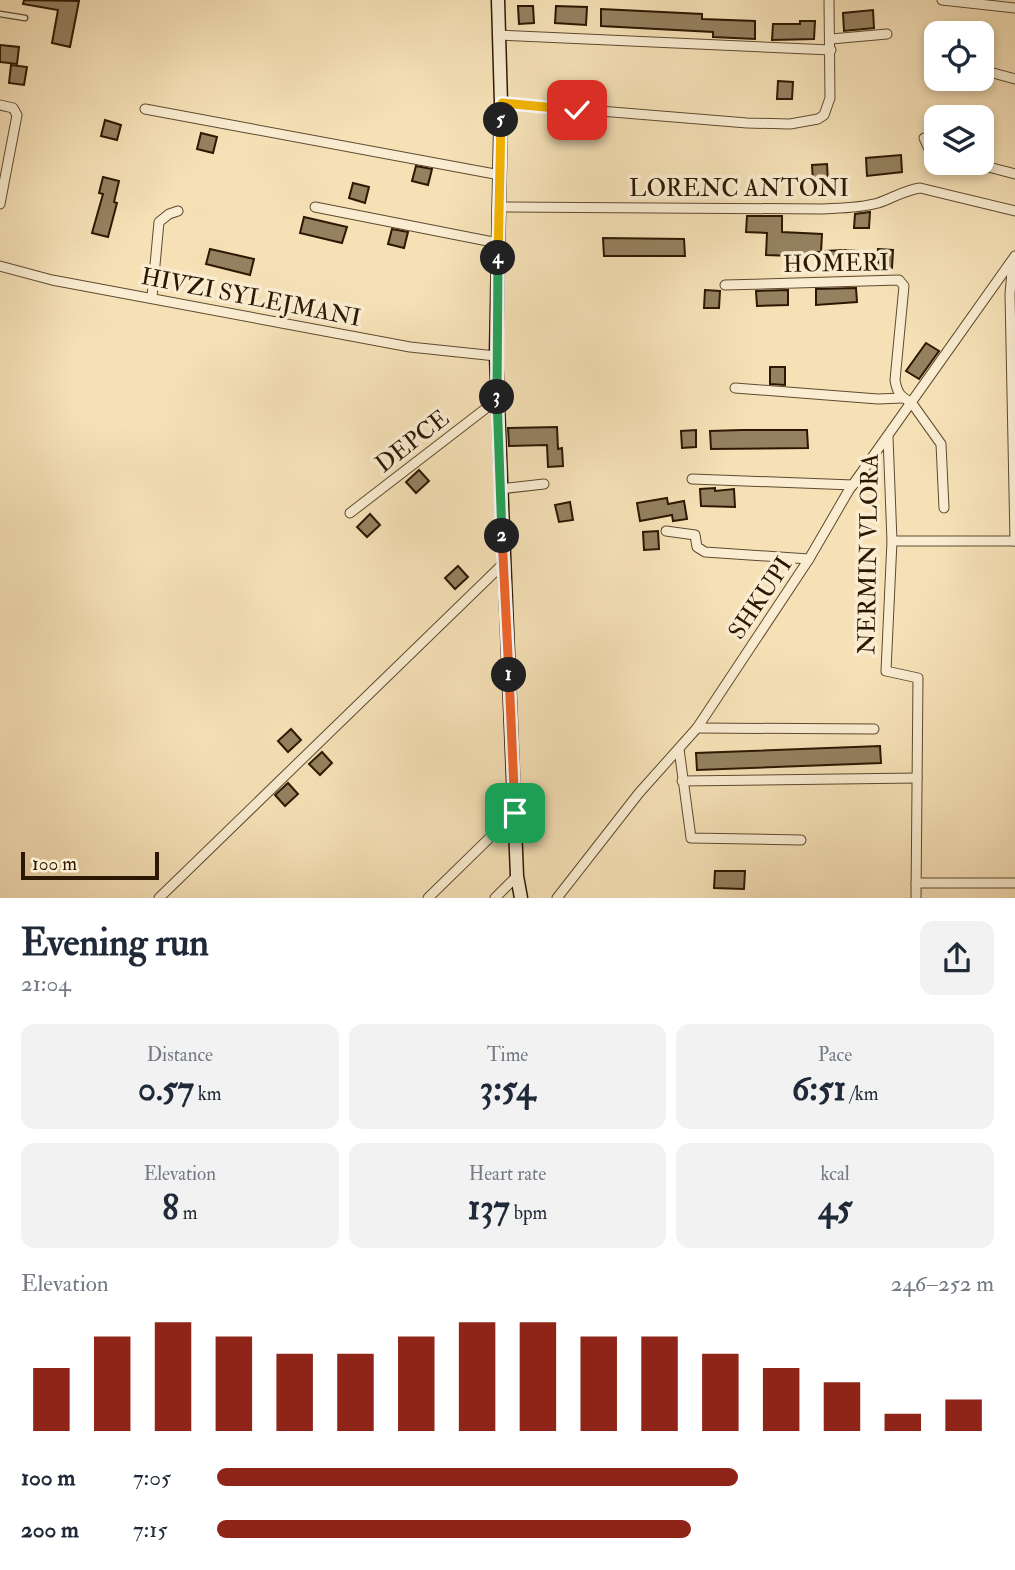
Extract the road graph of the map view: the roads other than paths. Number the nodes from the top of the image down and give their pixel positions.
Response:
1 (498, 0) edge
2 (829, 0) edge
3 (942, 0) edge
4 (1015, 8) edge
5 (0, 14) edge
6 (25, 18) dead end
7 (887, 34) dead end
8 (498, 35) junction
9 (831, 39) junction
10 (831, 50) junction
11 (994, 73) edge
12 (1015, 79) edge
13 (502, 103) junction
14 (0, 105) edge
15 (145, 109) dead end
16 (994, 168) edge
17 (500, 174) junction
18 (1015, 174) edge
19 (0, 204) edge
20 (314, 206) dead end
21 (499, 207) junction
22 (178, 211) dead end
23 (1015, 211) edge
24 (498, 243) junction
25 (1014, 258) edge
26 (0, 266) edge
27 (725, 285) dead end
28 (152, 297) junction
29 (496, 356) junction
30 (735, 388) dead end
31 (498, 399) junction
32 (907, 400) junction
33 (888, 437) junction
34 (692, 479) dead end
35 (544, 484) dead end
36 (853, 485) junction
37 (500, 489) junction
38 (944, 508) dead end
39 (350, 513) dead end
40 (666, 531) dead end
41 (892, 541) junction
42 (1015, 541) edge
43 (809, 559) junction
44 (503, 563) junction
45 (697, 728) junction
46 (874, 729) dead end
47 (679, 749) junction
48 (917, 778) junction
49 (682, 781) junction
50 (515, 813) junction
51 (801, 841) dead end
52 (517, 876) junction
53 (916, 883) junction
54 (1015, 883) edge
55 (159, 898) edge
56 (428, 898) edge
57 (495, 898) edge
58 (522, 898) edge
59 (557, 898) edge
60 (916, 898) edge

1 - 8 main road
2 - 9 street
3 - 4 street
5 - 6 lane
7 - 9 street
8 - 10 street
8 - 13 main road
9 - 10 street
10 - 13 street
11 - 12 street
13 - 17 main road
14 - 19 street
15 - 17 street
16 - 18 street
17 - 21 main road
20 - 24 street
21 - 23 street, LORENC ANTONI
21 - 24 main road
22 - 28 street
24 - 29 main road
25 - 32 street, SHKUPI
25 - 42 street
26 - 28 street, HIVZI SYLEJMANI
27 - 32 street, HOMERI
28 - 29 street, HIVZI SYLEJMANI
29 - 31 main road
30 - 32 street
31 - 37 main road
31 - 39 street, DEPCE
32 - 33 street, SHKUPI
32 - 38 street
33 - 36 street, SHKUPI
33 - 41 street, NERMIN VLORA
34 - 36 street
35 - 37 street
36 - 43 street, SHKUPI
37 - 44 main road
40 - 43 street
41 - 42 street
41 - 48 street, NERMIN VLORA
43 - 45 street, SHKUPI
44 - 50 main road
44 - 55 street
45 - 46 street
45 - 47 street, SHKUPI
47 - 49 street
47 - 59 street, SHKUPI
48 - 49 street
48 - 53 street, NERMIN VLORA
49 - 51 street
50 - 52 main road
50 - 56 street
52 - 57 street
52 - 58 main road
53 - 54 street
53 - 60 street, NERMIN VLORA

